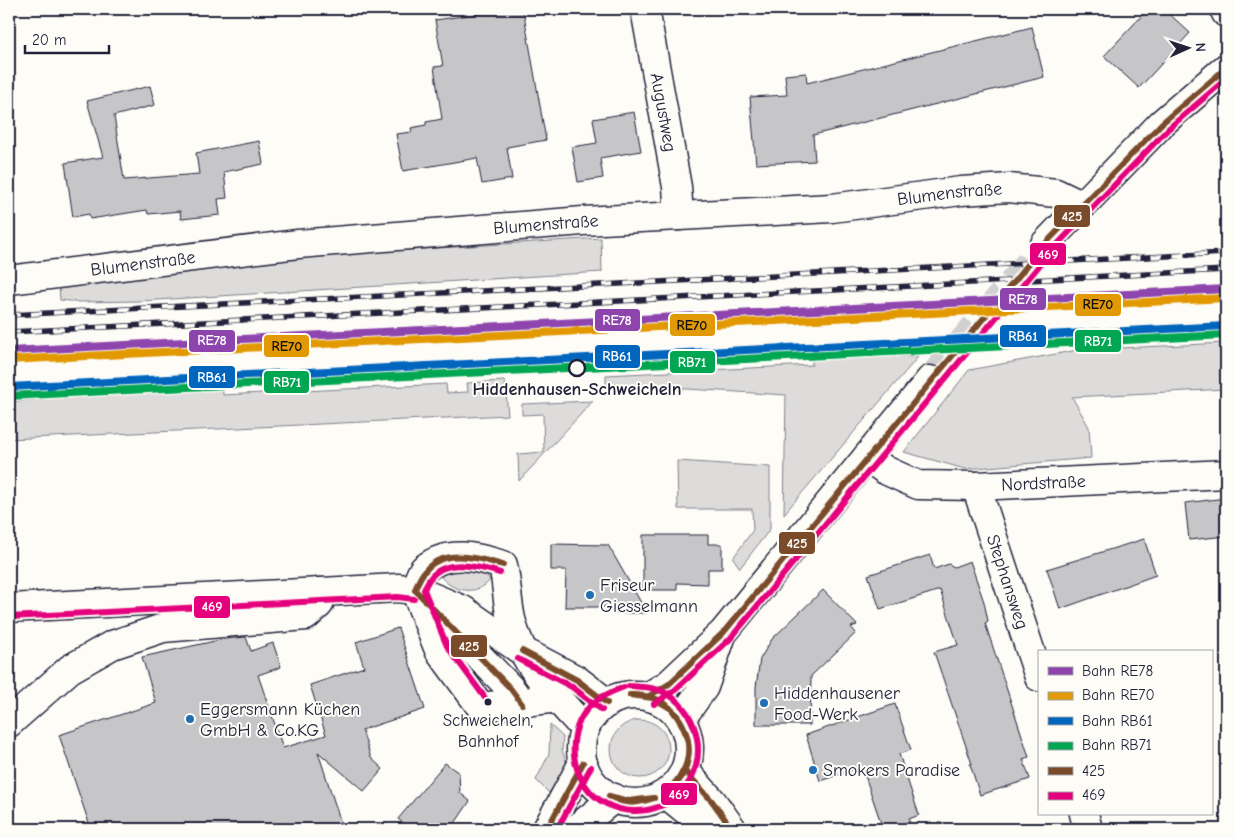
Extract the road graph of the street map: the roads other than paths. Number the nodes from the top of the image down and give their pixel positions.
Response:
1 (645, 9) edge
2 (1224, 9) edge
3 (1226, 13) edge
4 (1226, 68) edge
5 (1081, 205) junction
6 (679, 216) junction
7 (1045, 244) tunnel mouth
8 (9, 280) edge
9 (930, 380) tunnel mouth
10 (867, 457) junction
11 (1226, 474) edge
12 (976, 486) junction
13 (415, 590) junction
14 (320, 592) junction
15 (110, 603) junction
16 (9, 608) edge
17 (723, 633) junction
18 (112, 645) junction
19 (522, 651) junction
20 (1038, 674) edge
21 (648, 696) junction
22 (558, 698) junction
23 (607, 703) junction
24 (681, 719) junction
25 (9, 723) edge
26 (585, 729) junction
27 (583, 763) junction
28 (685, 771) junction
29 (666, 794) junction
30 (614, 798) junction
31 (1085, 816) edge
32 (547, 829) edge
33 (576, 829) edge
34 (710, 829) edge
35 (732, 829) edge
36 (1088, 829) edge

1 - 6 street, Augustweg
2 - 3 street
4 - 5 street
5 - 6 street, Blumenstraße
5 - 7 street
6 - 8 street, Blumenstraße
9 - 10 street
10 - 12 street, Nordstraße
10 - 17 street
11 - 12 street, Nordstraße
12 - 20 street, Stephansweg
13 - 14 street
13 - 19 street
13 - 19 street
13 - 22 street
14 - 15 street
14 - 18 street
15 - 16 street
15 - 18 street
17 - 21 street
17 - 24 street
18 - 25 street
19 - 22 street
19 - 23 street
21 - 23 street
21 - 24 street
22 - 26 street
23 - 26 street
24 - 28 street
26 - 27 street
27 - 30 street
27 - 32 street
28 - 29 street
28 - 35 street
29 - 30 street
29 - 34 street
30 - 33 street
31 - 36 street

